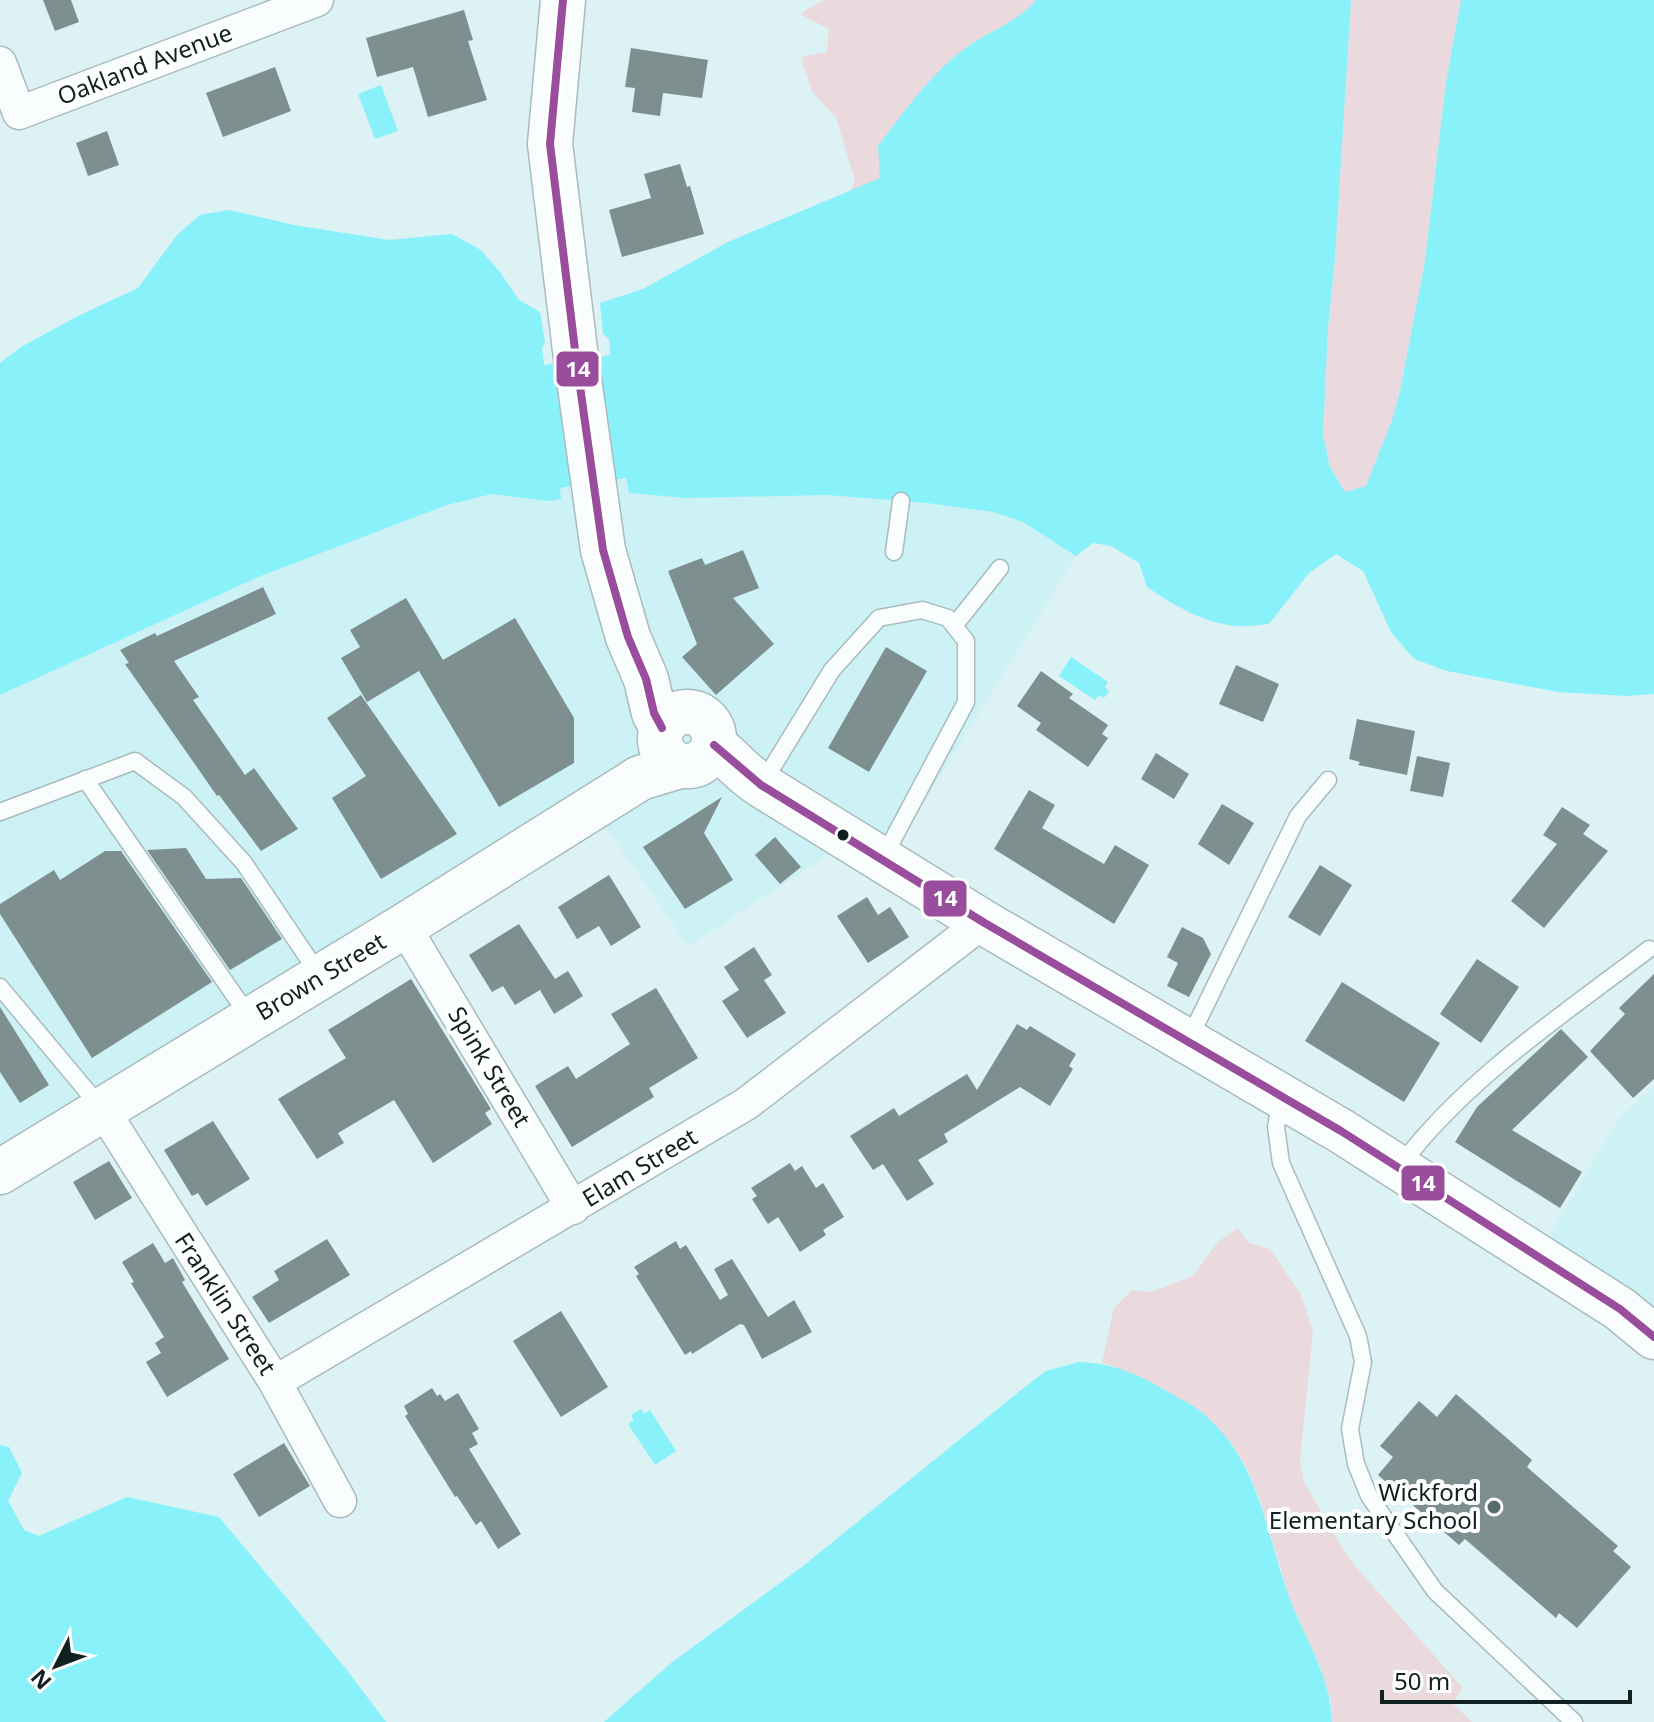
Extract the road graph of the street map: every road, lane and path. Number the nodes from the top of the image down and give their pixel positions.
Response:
1 (317, 0) edge
2 (563, 0) edge
3 (0, 63) edge
4 (901, 501) dead end
5 (894, 552) dead end
6 (1000, 568) dead end
7 (954, 626) junction
8 (694, 755) junction
9 (85, 779) junction
10 (1328, 780) dead end
11 (0, 812) edge
12 (882, 859) junction
13 (983, 922) junction
14 (404, 926) junction
15 (1649, 949) dead end
16 (320, 977) junction
17 (0, 987) edge
18 (251, 1020) junction
19 (1188, 1041) junction
20 (1282, 1095) junction
21 (103, 1110) junction
22 (1399, 1167) junction
23 (0, 1172) edge
24 (573, 1208) junction
25 (1654, 1337) edge
26 (275, 1382) junction
27 (340, 1501) dead end
28 (1574, 1722) edge

1 - 3 street, Oakland Avenue
2 - 8 main road
4 - 5 lane
6 - 7 lane
7 - 8 lane
7 - 12 lane
8 - 12 main road
8 - 14 main road, Brown Street
9 - 11 lane
9 - 16 lane
9 - 18 lane
10 - 19 lane
12 - 13 main road
13 - 19 main road
13 - 24 street, Elam Street
14 - 16 main road, Brown Street
14 - 24 street, Spink Street
15 - 22 lane
16 - 18 main road, Brown Street
17 - 21 lane
18 - 21 main road, Brown Street
19 - 20 main road
20 - 22 main road
20 - 28 lane
21 - 23 main road, Brown Street
21 - 26 street, Franklin Street
22 - 25 main road
24 - 26 street, Elam Street
26 - 27 street, Franklin Street

